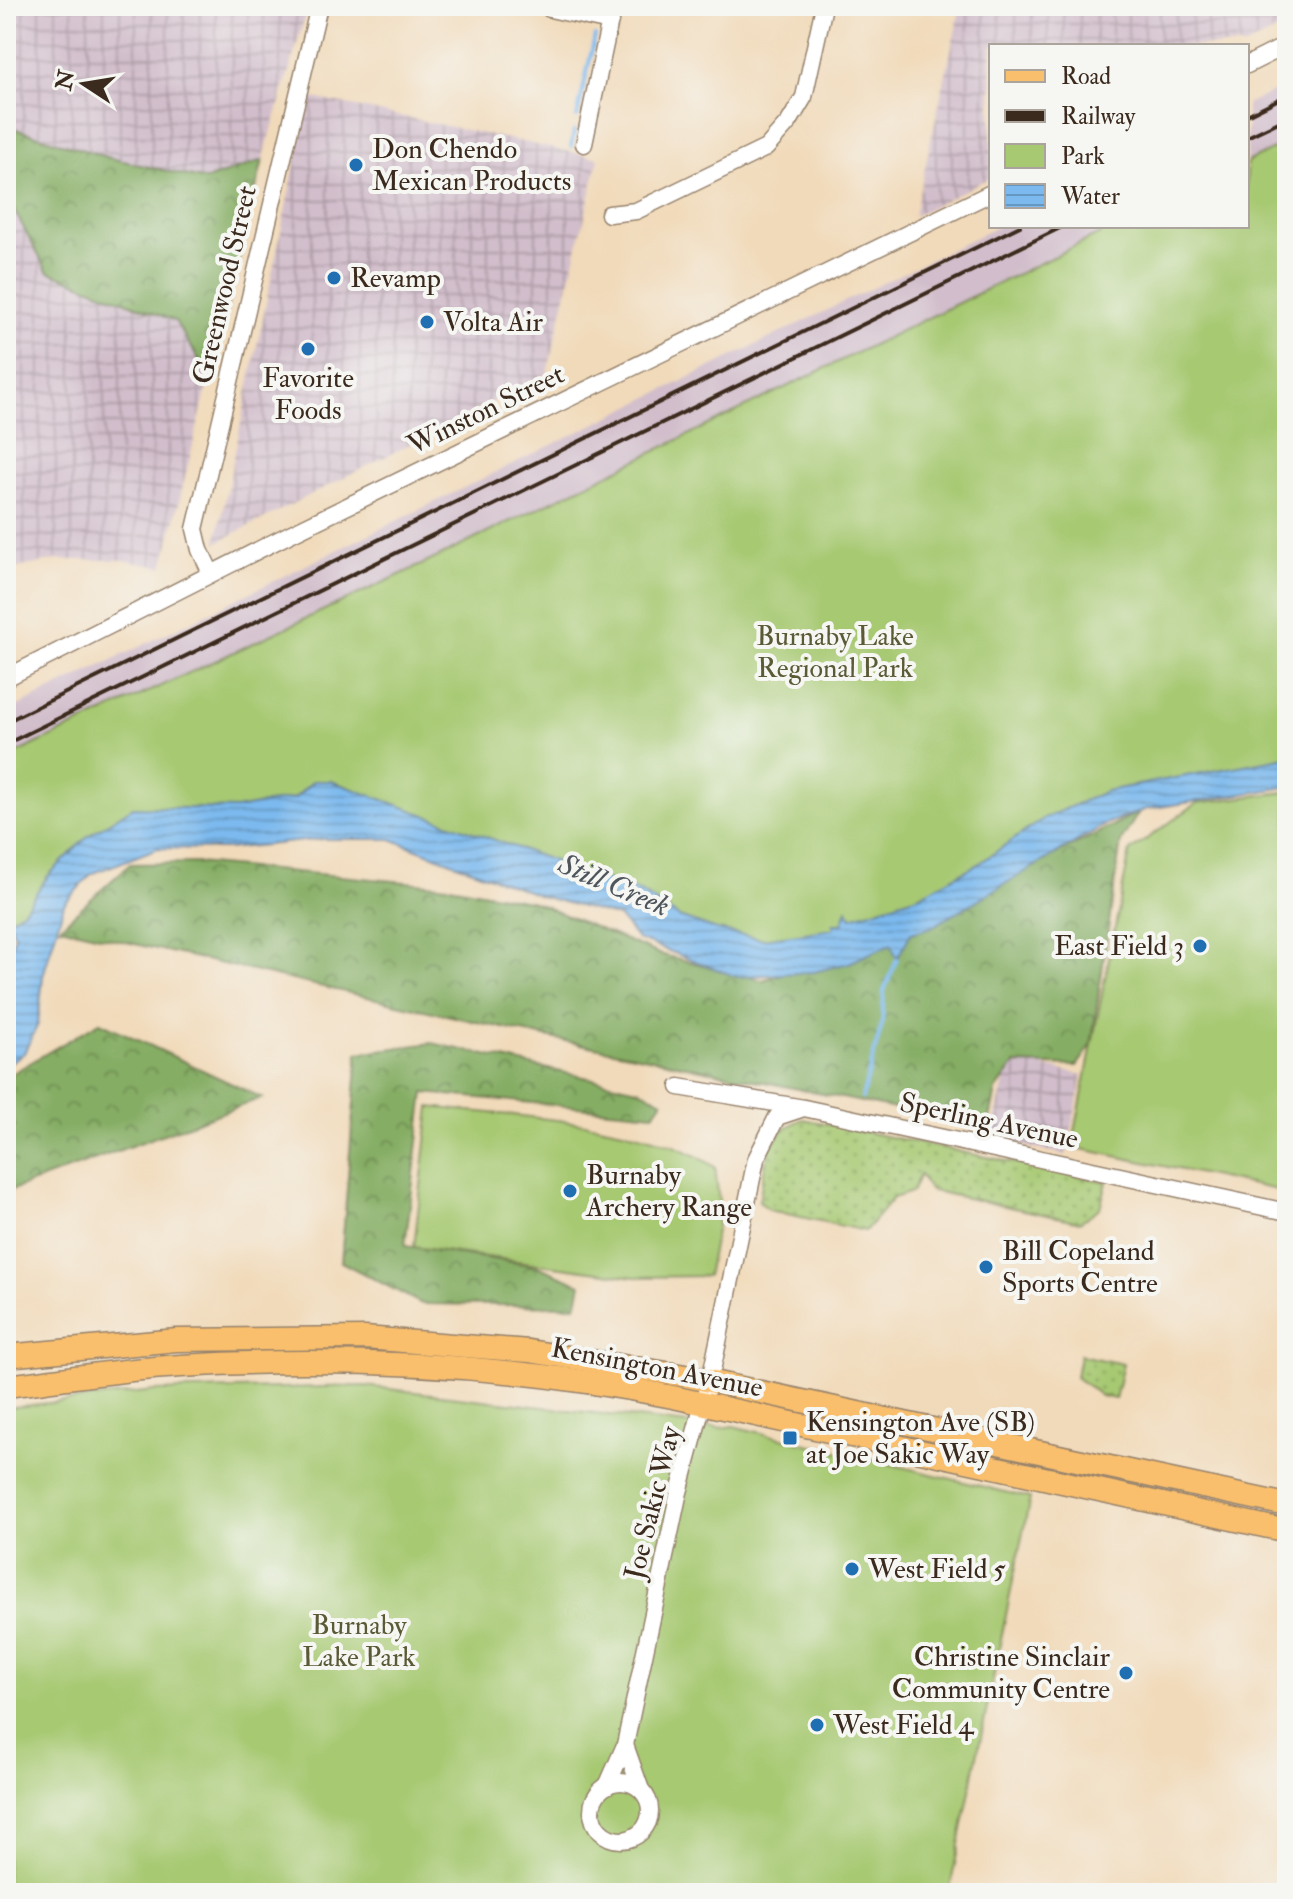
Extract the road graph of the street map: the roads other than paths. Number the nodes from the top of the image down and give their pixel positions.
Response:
1 (319, 6) edge
2 (824, 6) edge
3 (550, 9) dead end
4 (612, 14) edge
5 (1287, 45) edge
6 (1249, 64) edge
7 (584, 144) dead end
8 (989, 194) edge
9 (609, 214) dead end
10 (211, 573) junction
11 (6, 678) edge
12 (679, 1087) dead end
13 (804, 1108) junction
14 (1287, 1212) edge
15 (6, 1356) edge
16 (709, 1382) junction
17 (6, 1386) edge
18 (704, 1405) junction
19 (1287, 1505) edge
20 (1287, 1531) edge
21 (625, 1745) junction
22 (607, 1786) junction
23 (641, 1790) junction

1 - 10 street, Greenwood Street
2 - 9 street
3 - 4 street
4 - 7 street
5 - 6 street
8 - 10 street, Winston Street
10 - 11 street, Winston Street
12 - 13 street, Sperling Avenue
13 - 14 street, Sperling Avenue
13 - 16 street, Joe Sakic Way
15 - 16 main road, Kensington Avenue
16 - 18 street, Joe Sakic Way
16 - 19 main road, Kensington Avenue
17 - 18 main road, Kensington Avenue
18 - 20 main road, Kensington Avenue
18 - 21 street, Joe Sakic Way
21 - 22 street, Joe Sakic Way
21 - 23 street, Joe Sakic Way
22 - 23 street
22 - 23 street, Joe Sakic Way

